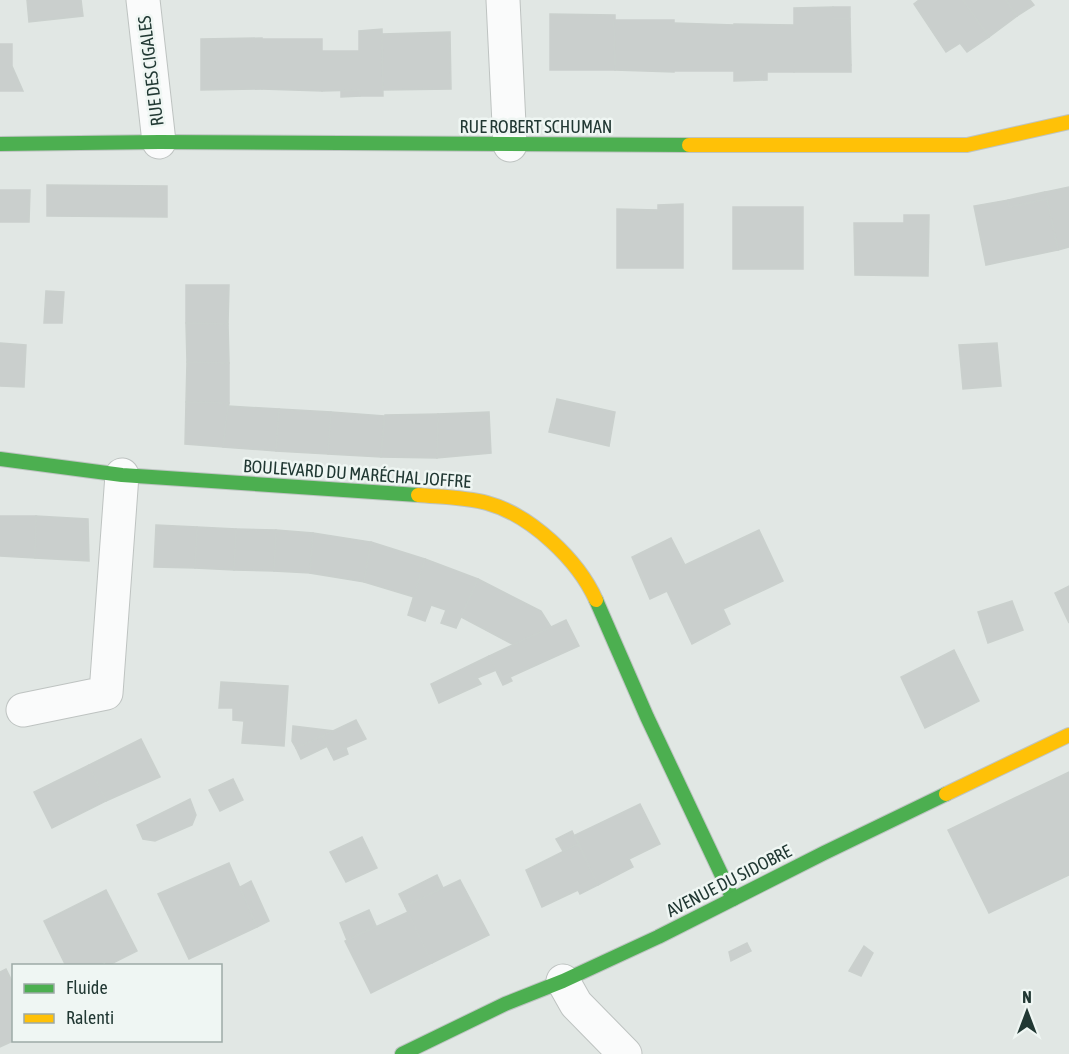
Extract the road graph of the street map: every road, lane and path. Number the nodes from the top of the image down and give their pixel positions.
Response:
1 (142, 0) edge
2 (503, 0) edge
3 (1068, 120) edge
4 (159, 142) junction
5 (0, 144) edge
6 (510, 145) junction
7 (0, 459) edge
8 (122, 475) junction
9 (23, 710) dead end
10 (1069, 735) edge
11 (733, 899) junction
12 (563, 981) junction
13 (402, 1054) edge
14 (625, 1054) edge

1 - 4 street, RUE DES CIGALES
2 - 6 street
3 - 6 street, RUE ROBERT SCHUMAN
4 - 5 street, RUE ROBERT SCHUMAN
4 - 6 street, RUE ROBERT SCHUMAN
7 - 8 street, BOULEVARD DU MARÉCHAL JOFFRE
8 - 9 street
8 - 11 street, BOULEVARD DU MARÉCHAL JOFFRE
10 - 11 street, AVENUE DU SIDOBRE
11 - 12 street, AVENUE DU SIDOBRE
12 - 13 street, AVENUE DU SIDOBRE
12 - 14 street

